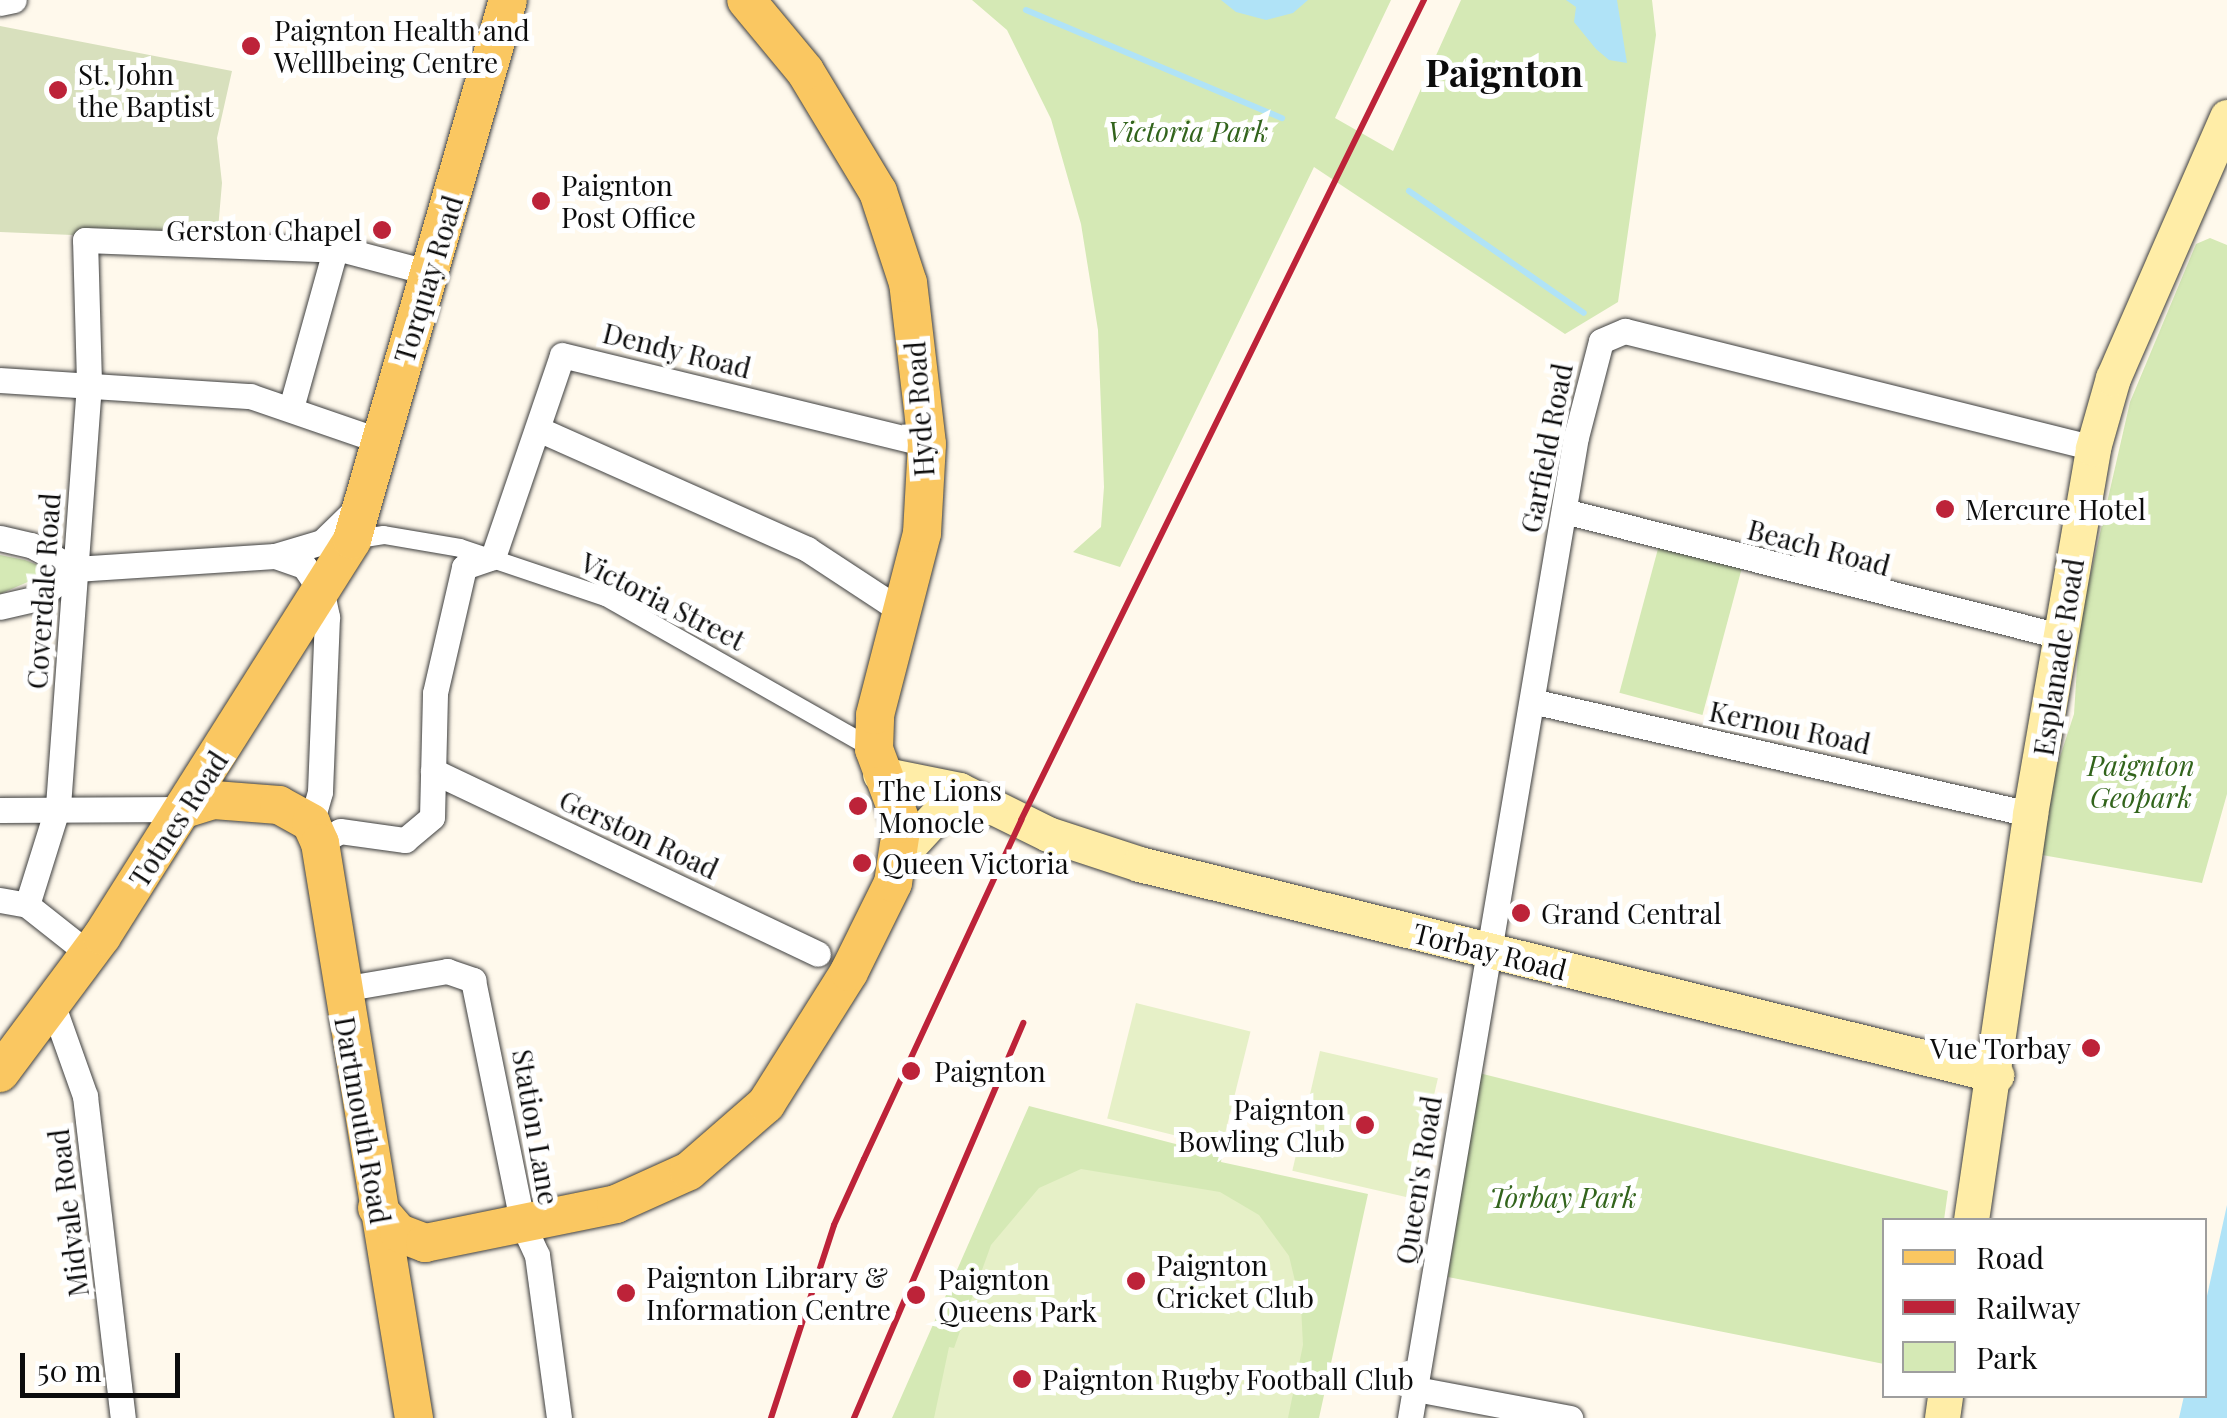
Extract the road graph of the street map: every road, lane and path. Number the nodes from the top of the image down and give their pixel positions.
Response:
1 (14, 0) edge
2 (508, 0) edge
3 (746, 0) edge
4 (0, 4) edge
5 (2227, 117) edge
6 (334, 254) junction
7 (427, 272) junction
8 (0, 380) edge
9 (88, 382) junction
10 (292, 408) junction
11 (538, 429) junction
12 (381, 441) junction
13 (926, 444) junction
14 (2093, 448) junction
15 (365, 500) junction
16 (1564, 511) junction
17 (0, 538) edge
18 (348, 548) junction
19 (275, 556) junction
20 (493, 556) junction
21 (75, 568) junction
22 (322, 593) junction
23 (0, 607) edge
24 (903, 612) junction
25 (2060, 636) junction
26 (1536, 702) junction
27 (221, 753) junction
28 (877, 762) junction
29 (433, 771) junction
30 (243, 800) junction
31 (58, 806) junction
32 (991, 807) junction
33 (0, 810) edge
34 (184, 810) junction
35 (2030, 814) junction
36 (316, 833) junction
37 (902, 853) junction
38 (0, 900) edge
39 (27, 906) junction
40 (1488, 951) junction
41 (89, 954) junction
42 (818, 954) dead end
43 (342, 989) junction
44 (53, 1006) junction
45 (0, 1073) edge
46 (1996, 1075) junction
47 (1972, 1218) edge
48 (524, 1225) junction
49 (424, 1243) junction
50 (384, 1244) junction
51 (1416, 1389) junction
52 (123, 1418) edge
53 (414, 1418) edge
54 (559, 1418) edge
55 (1410, 1418) edge
56 (1570, 1418) edge

1 - 4 street
2 - 7 main road, Torquay Road
3 - 13 main road, Hyde Road
5 - 14 main road, Esplanade Road
6 - 7 street
6 - 9 street, Coverdale Road
6 - 10 street
7 - 12 main road, Torquay Road
8 - 9 street
9 - 10 street
9 - 21 street, Coverdale Road
10 - 12 street
11 - 13 street, Dendy Road
11 - 20 street, Dendy Road
11 - 24 street
12 - 15 main road, Torquay Road
13 - 24 main road, Hyde Road
14 - 16 street, Garfield Road
14 - 25 main road, Esplanade Road
15 - 18 main road, Torquay Road
15 - 19 street
16 - 25 street, Beach Road
16 - 26 street, Garfield Road
17 - 21 street
18 - 20 street, Victoria Street
18 - 22 main road, Totnes Road
19 - 21 street
19 - 22 street
20 - 28 street, Victoria Street
20 - 29 street
21 - 23 street
21 - 31 street, Coverdale Road
22 - 27 main road, Totnes Road
22 - 36 street, Dartmouth Road
24 - 28 main road, Hyde Road
25 - 35 main road, Esplanade Road
26 - 35 street, Kernou Road
26 - 40 street, Garfield Road
27 - 30 main road
27 - 34 main road, Totnes Road
28 - 32 main road, Torbay Road
28 - 37 main road, Hyde Road
29 - 36 street
29 - 42 street, Gerston Road
30 - 34 main road
30 - 36 main road
31 - 33 street
31 - 34 street
31 - 39 street, Coverdale Road
32 - 37 main road, Torbay Road
32 - 40 main road, Torbay Road
34 - 41 main road, Totnes Road
35 - 46 main road, Esplanade Road
36 - 43 main road, Dartmouth Road
37 - 48 main road
38 - 39 street
39 - 41 street
40 - 46 main road, Torbay Road
40 - 51 street, Queen's Road
41 - 44 main road, Totnes Road
43 - 48 street, Station Lane
43 - 50 main road, Dartmouth Road
44 - 45 main road, Totnes Road
44 - 52 street, Midvale Road
46 - 47 main road, Esplanade Road
48 - 49 main road
48 - 54 street, Station Lane
49 - 50 main road
49 - 50 main road
50 - 53 main road, Dartmouth Road
51 - 55 street, Queen's Road
51 - 56 street

